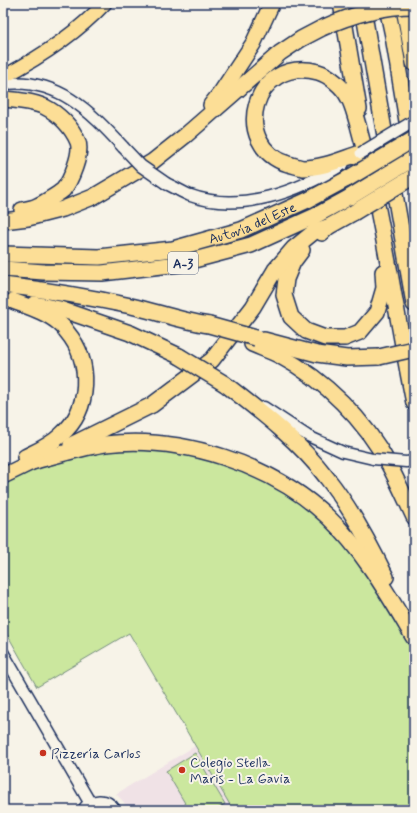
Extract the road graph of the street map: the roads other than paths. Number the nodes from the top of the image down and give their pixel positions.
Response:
1 (105, 3) edge
2 (272, 3) edge
3 (341, 3) edge
4 (361, 3) edge
5 (386, 3) edge
6 (391, 3) edge
7 (403, 3) edge
8 (414, 6) edge
9 (393, 36) junction
10 (414, 63) edge
11 (3, 77) edge
12 (3, 84) edge
13 (3, 99) edge
14 (414, 121) edge
15 (186, 135) junction
16 (414, 139) edge
17 (363, 154) junction
18 (414, 158) edge
19 (414, 164) edge
20 (414, 176) edge
21 (3, 214) edge
22 (380, 219) junction
23 (3, 221) edge
24 (328, 227) junction
25 (3, 254) edge
26 (3, 269) edge
27 (3, 285) edge
28 (8, 300) edge
29 (414, 304) edge
30 (254, 341) junction
31 (414, 349) edge
32 (224, 384) junction
33 (414, 403) edge
34 (414, 461) edge
35 (28, 463) junction
36 (3, 466) edge
37 (3, 476) edge
38 (414, 517) edge
39 (414, 635) edge
40 (414, 638) edge
41 (3, 653) edge
42 (87, 806) edge
43 (114, 810) edge

1 - 11 main road
2 - 15 highway
3 - 17 highway
4 - 29 highway
5 - 9 highway
6 - 9 highway
7 - 10 highway
8 - 15 highway, bridge
9 - 19 highway
12 - 17 main road, bridge
13 - 21 highway
14 - 17 main road, bridge
15 - 23 highway
16 - 25 highway, Autovía del Este / A-3, bridge
17 - 17 highway
17 - 22 highway
18 - 26 highway, Autovía del Este / A-3, bridge
20 - 24 highway, bridge
22 - 24 highway
22 - 33 highway
24 - 35 highway
27 - 30 highway
28 - 32 highway, bridge
28 - 36 highway
30 - 31 highway, bridge
30 - 38 highway
32 - 34 street, bridge
32 - 39 highway
35 - 37 highway
35 - 40 highway
41 - 42 main road
42 - 43 main road

